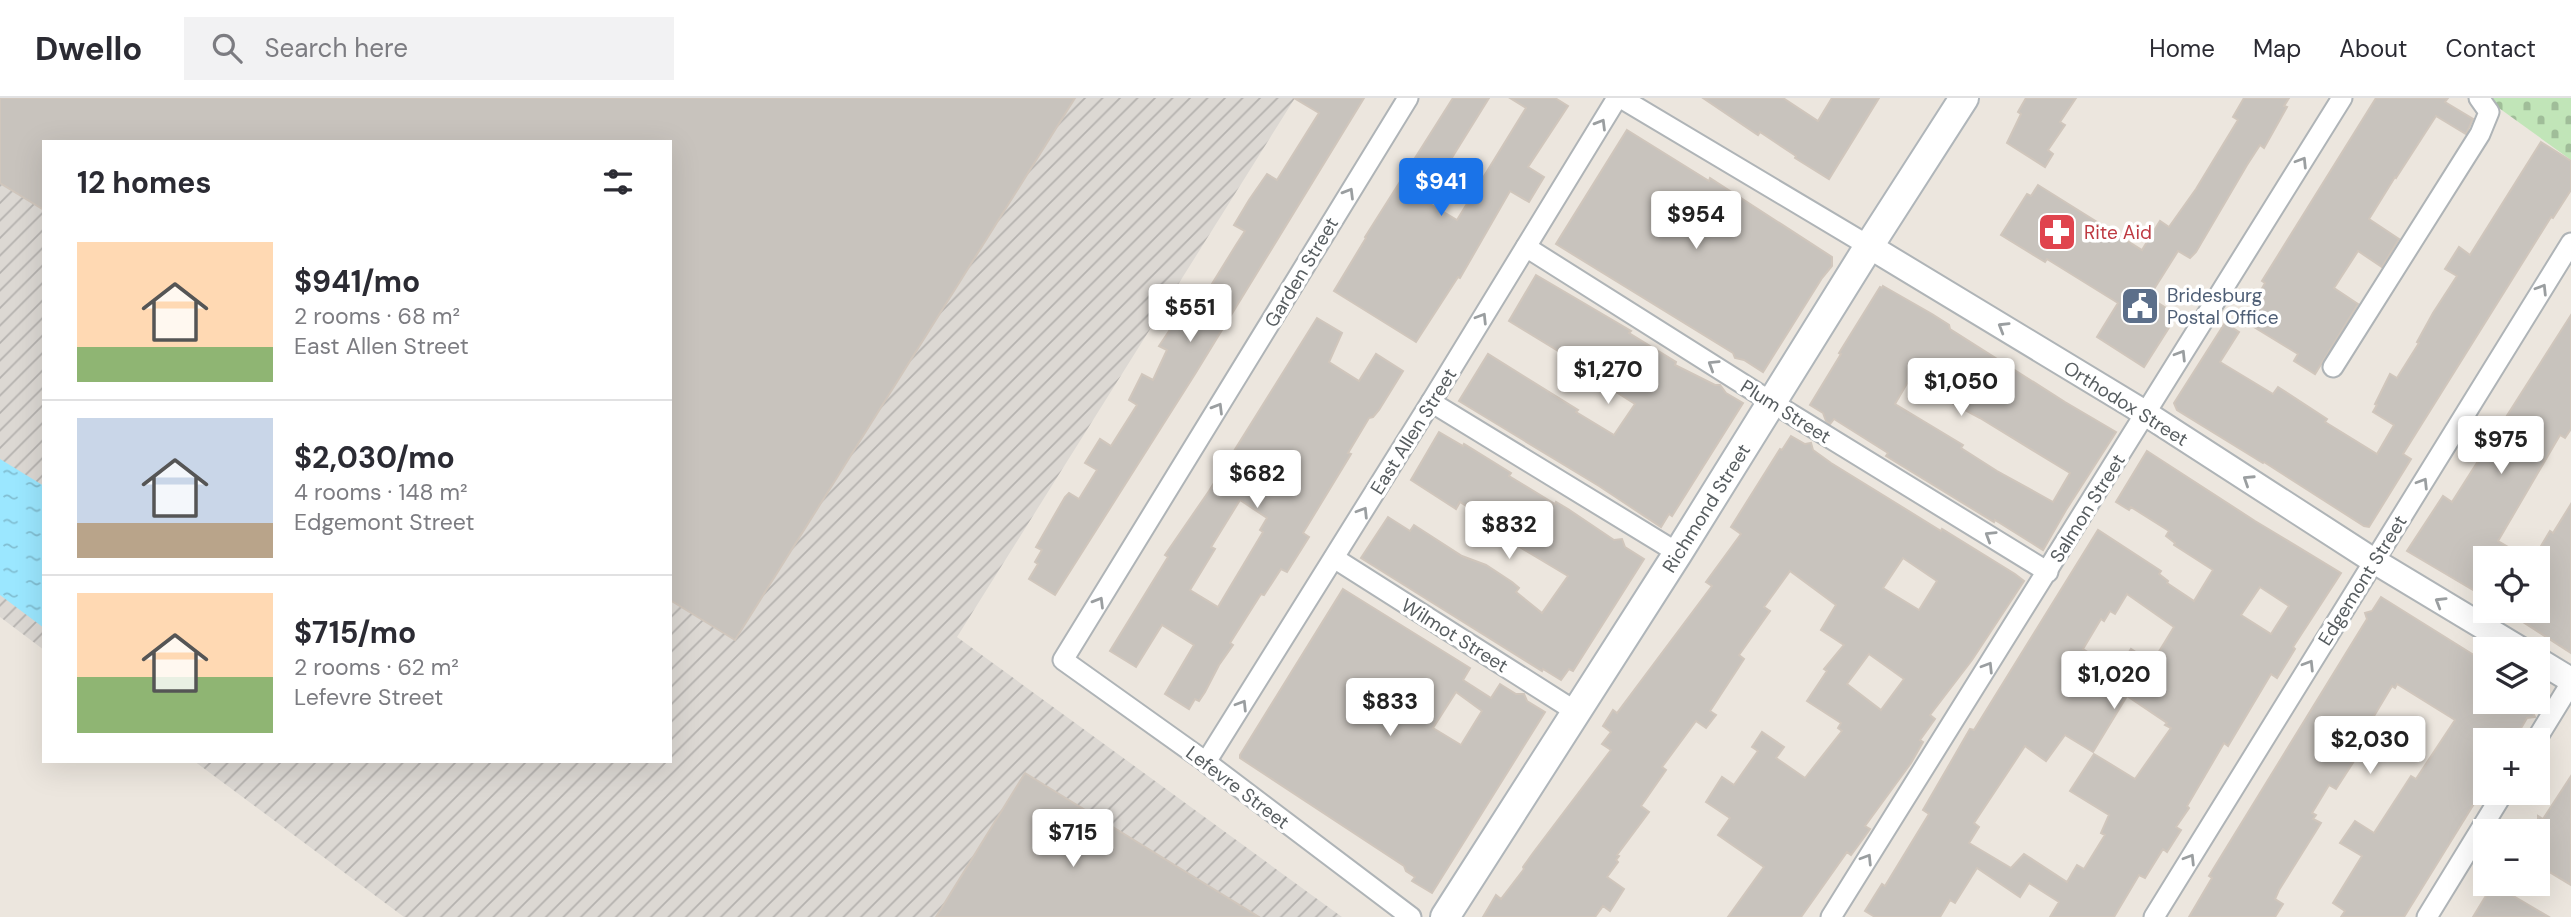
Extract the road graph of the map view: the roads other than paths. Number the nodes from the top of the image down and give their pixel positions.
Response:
1 (1408, 98) edge
2 (1619, 98) edge
3 (1964, 98) edge
4 (2342, 98) edge
5 (2479, 98) edge
6 (2571, 243) edge
7 (1869, 246) junction
8 (1526, 247) junction
9 (2333, 367) dead end
10 (1431, 402) junction
11 (1773, 403) junction
12 (2145, 413) junction
13 (1678, 553) junction
14 (1334, 558) junction
15 (2374, 561) junction
16 (2048, 572) junction
17 (2500, 637) edge
18 (1063, 660) joint
19 (2550, 668) edge
20 (2571, 681) edge
21 (1575, 711) junction
22 (2543, 728) edge
23 (1206, 762) junction
24 (2496, 805) edge
25 (1411, 917) edge
26 (1445, 917) edge
27 (1831, 917) edge
28 (2154, 917) edge
29 (2427, 917) edge

18 -> 1 street, Garden Street
2 - 7 street, Orthodox Street
8 -> 2 street, East Allen Street
3 - 7 main road, Richmond Street
12 -> 4 street, Salmon Street
5 - 9 street
15 -> 6 street, Edgemont Street
7 - 11 main road, Richmond Street
12 -> 7 street, Orthodox Street
10 -> 8 street, East Allen Street
11 -> 8 street, Plum Street
10 - 13 street
14 -> 10 street, East Allen Street
11 - 13 main road, Richmond Street
16 -> 11 street, Plum Street
15 -> 12 street, Orthodox Street
12 - 16 street, Salmon Street
13 - 21 main road, Richmond Street
14 - 21 street, Wilmot Street
23 -> 14 street, East Allen Street
17 -> 15 street, Orthodox Street
28 -> 15 street, Edgemont Street
27 -> 16 street, Salmon Street
18 - 23 street, Lefevre Street
19 - 20 street
20 - 22 street
21 - 26 main road, Richmond Street
23 - 25 street, Lefevre Street
24 - 29 street

